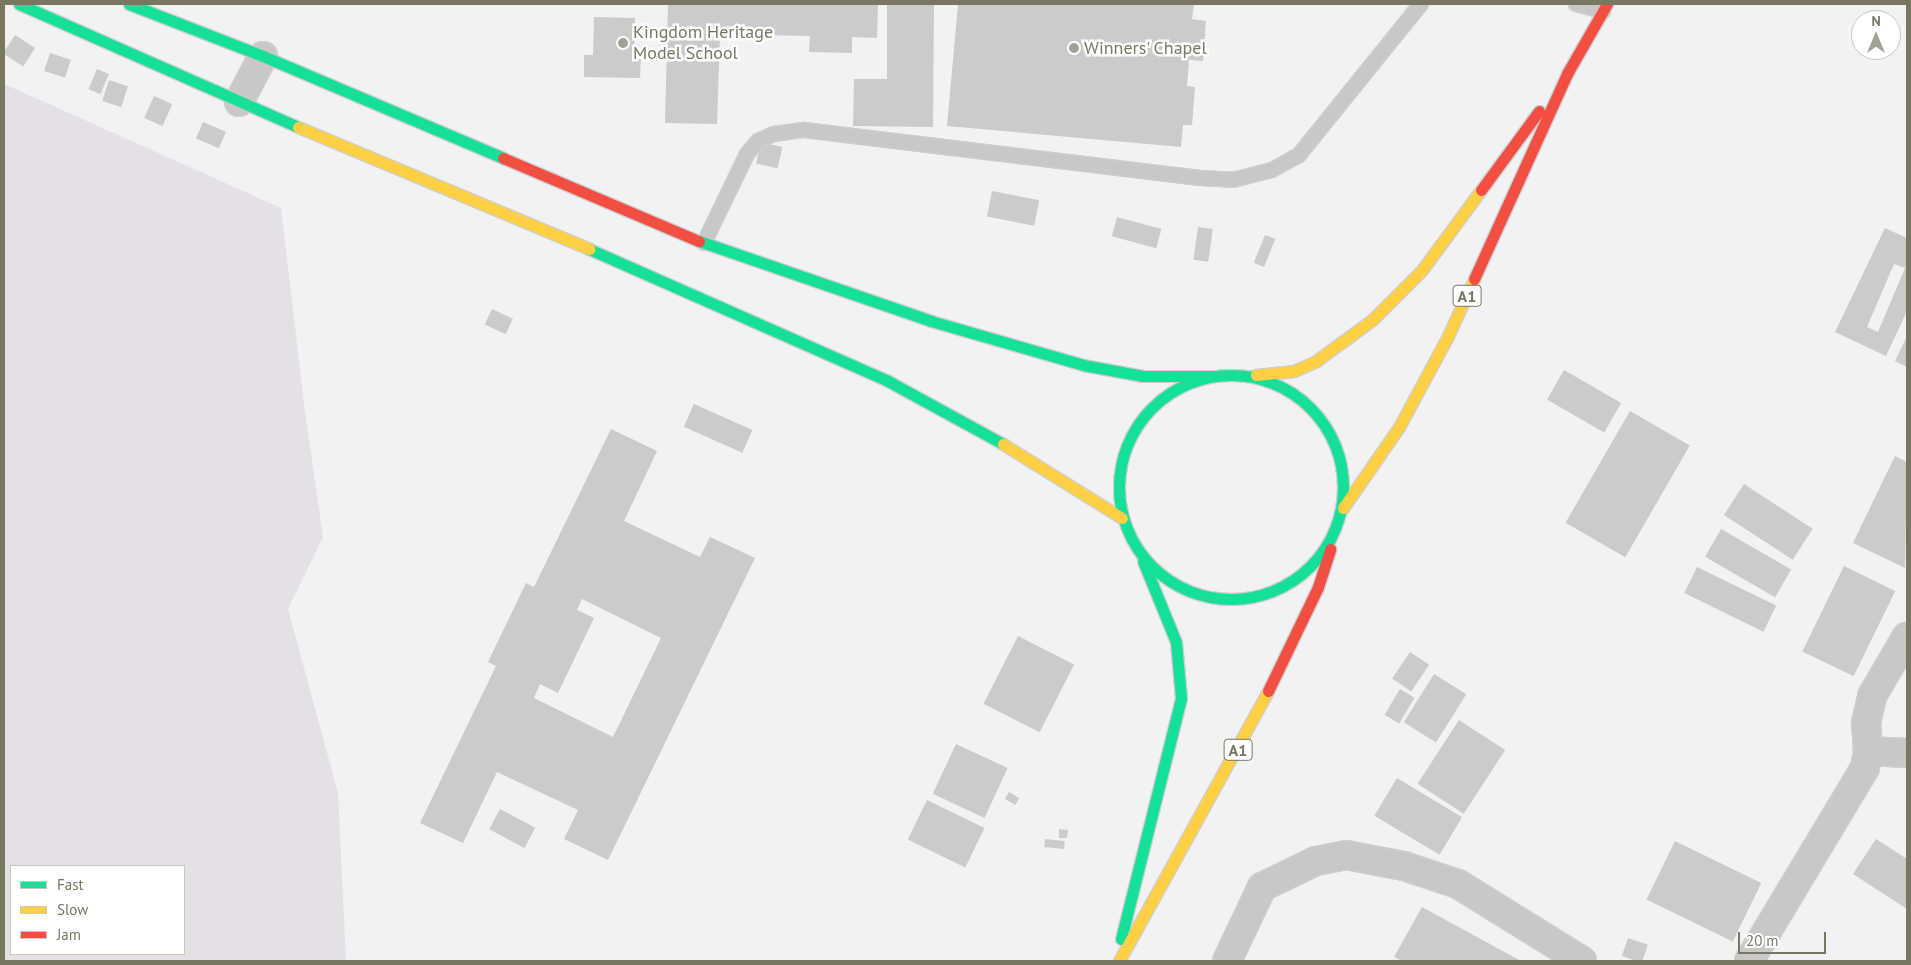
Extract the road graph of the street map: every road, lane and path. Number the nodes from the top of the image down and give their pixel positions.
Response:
1 (19, 4) edge
2 (129, 4) edge
3 (1421, 4) edge
4 (1576, 4) edge
5 (1605, 8) edge
6 (263, 56) junction
7 (1568, 72) junction
8 (239, 102) junction
9 (704, 243) junction
10 (1241, 375) junction
11 (1213, 376) junction
12 (1343, 508) junction
13 (1122, 518) junction
14 (1336, 529) junction
15 (1140, 553) junction
16 (1907, 636) edge
17 (1868, 751) junction
18 (1907, 753) edge
19 (1117, 961) edge
20 (1227, 961) edge
21 (1582, 961) edge
22 (1749, 961) edge

1 - 8 main road
2 - 6 main road
3 - 9 lane
4 - 5 lane
5 - 7 main road, A1
6 - 8 street
6 - 9 main road
7 - 10 main road, A1
7 - 12 main road, A1
8 - 13 main road
9 - 11 main road
10 - 11 main road
10 - 12 main road
11 - 13 main road
12 - 14 main road
13 - 15 main road
14 - 15 main road
14 - 19 main road, A1
15 - 19 main road, A1
16 - 17 street
17 - 18 street
17 - 22 street
20 - 21 street

